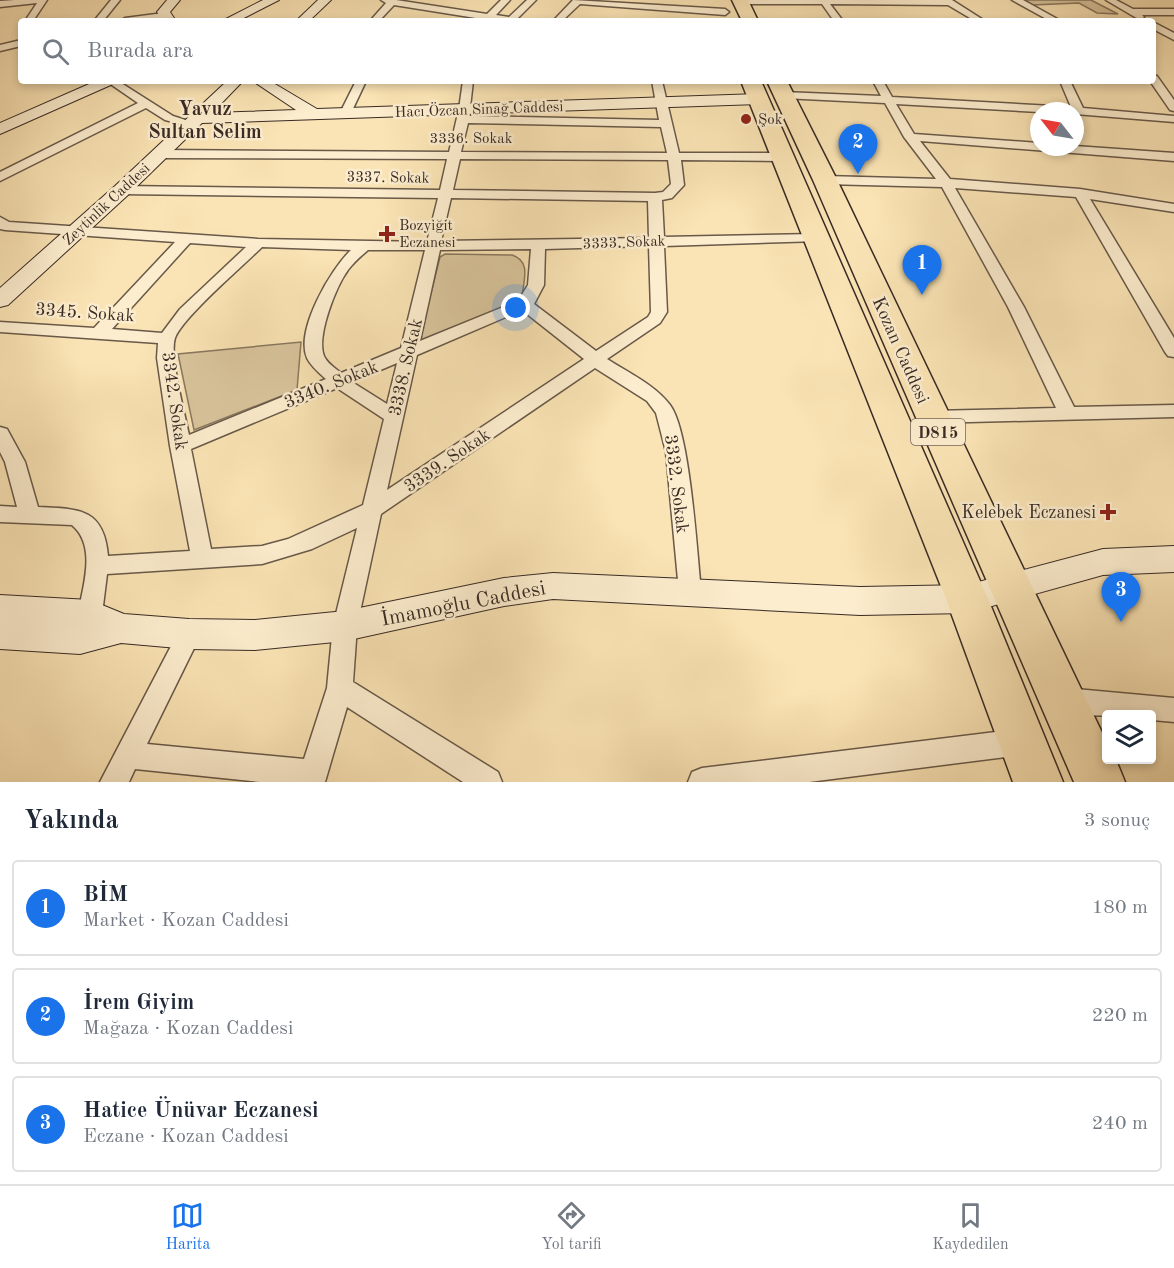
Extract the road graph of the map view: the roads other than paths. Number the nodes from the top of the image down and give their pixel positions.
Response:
1 (43, 0) edge
2 (116, 0) edge
3 (174, 0) edge
4 (325, 0) edge
5 (420, 0) edge
6 (506, 0) edge
7 (532, 0) edge
8 (740, 0) edge
9 (823, 0) edge
10 (1016, 0) edge
11 (1110, 0) edge
12 (264, 1) edge
13 (388, 1) edge
14 (577, 1) edge
15 (892, 1) edge
16 (947, 1) edge
17 (0, 4) edge
18 (676, 4) edge
19 (412, 6) junction
20 (724, 11) edge
21 (1131, 12) junction
22 (1174, 12) edge
23 (462, 13) junction
24 (31, 18) edge
25 (101, 18) edge
26 (167, 18) edge
27 (233, 18) edge
28 (305, 18) edge
29 (376, 18) edge
30 (458, 18) edge
31 (483, 18) edge
32 (488, 18) edge
33 (517, 18) edge
34 (560, 18) edge
35 (749, 18) edge
36 (837, 18) edge
37 (976, 18) edge
38 (1051, 18) edge
39 (1141, 18) edge
40 (1156, 27) edge
41 (1156, 35) edge
42 (1172, 36) edge
43 (17, 44) edge
44 (0, 48) edge
45 (1156, 82) edge
46 (102, 84) edge
47 (114, 84) edge
48 (233, 84) edge
49 (265, 84) edge
50 (360, 84) edge
51 (468, 84) edge
52 (657, 84) edge
53 (880, 84) edge
54 (1066, 84) edge
55 (768, 89) edge
56 (888, 99) junction
57 (660, 102) junction
58 (1074, 102) edge
59 (145, 104) junction
60 (1030, 107) edge
61 (1174, 108) edge
62 (1084, 110) edge
63 (346, 113) junction
64 (463, 114) junction
65 (315, 115) junction
66 (1174, 118) edge
67 (195, 121) junction
68 (667, 124) junction
69 (0, 129) edge
70 (910, 137) junction
71 (160, 154) junction
72 (454, 154) junction
73 (675, 156) junction
74 (782, 157) junction
75 (1174, 157) edge
76 (0, 177) edge
77 (825, 180) junction
78 (946, 183) junction
79 (122, 190) junction
80 (1080, 193) junction
81 (445, 194) junction
82 (655, 197) junction
83 (1174, 208) edge
84 (2, 225) edge
85 (80, 228) junction
86 (187, 238) junction
87 (815, 238) junction
88 (656, 241) junction
89 (258, 243) junction
90 (365, 245) junction
91 (433, 245) junction
92 (538, 246) junction
93 (0, 300) edge
94 (524, 304) junction
95 (0, 327) edge
96 (100, 332) junction
97 (167, 338) junction
98 (408, 352) junction
99 (1174, 352) edge
100 (597, 360) junction
101 (340, 380) junction
102 (1174, 411) edge
103 (1068, 414) junction
104 (393, 416) junction
105 (931, 417) junction
106 (0, 434) edge
107 (180, 446) junction
108 (372, 510) junction
109 (0, 514) edge
110 (29, 514) junction
111 (202, 558) junction
112 (1174, 559) edge
113 (97, 566) junction
114 (1011, 586) junction
115 (690, 591) junction
116 (967, 599) junction
117 (0, 609) edge
118 (90, 614) junction
119 (345, 626) junction
120 (121, 628) junction
121 (0, 634) edge
122 (189, 634) junction
123 (340, 688) junction
124 (1063, 700) junction
125 (1174, 710) edge
126 (1023, 742) junction
127 (127, 755) junction
128 (312, 778) edge
129 (114, 782) edge
130 (488, 782) edge
131 (702, 782) edge
132 (1038, 782) edge
133 (1100, 782) edge

1 - 17 street
1 - 24 street
2 - 25 street
3 - 26 street
4 - 28 street
5 - 19 street
6 - 32 street
7 - 33 street
8 - 9 street
8 - 35 highway
9 - 15 street
9 - 36 street
10 - 38 street
11 - 21 street
12 - 27 street
13 - 19 street
13 - 29 street
14 - 18 street
14 - 34 street
15 - 16 street
16 - 37 street
18 - 20 street
19 - 23 street
21 - 22 street
21 - 39 street
23 - 30 street
23 - 31 street
40 - 42 street
41 - 42 street
43 - 44 street
45 - 61 street
46 - 69 street
47 - 59 street
48 - 67 street, Zeytinlik Caddesi
49 - 65 street
50 - 63 street
51 - 64 street, 3338. Sokak
52 - 57 street
53 - 56 street
54 - 58 street
55 - 56 street
55 - 57 street, Hacı Özcan Sinağ Caddesi
55 - 74 highway, Kozan Caddesi / D815
55 - 77 highway, Kozan Caddesi / D815
56 - 60 street
56 - 70 street
57 - 64 street, Hacı Özcan Sinağ Caddesi
57 - 68 street
59 - 67 street
59 - 76 street
62 - 66 street
63 - 64 street, Hacı Özcan Sinağ Caddesi
63 - 65 street, Hacı Özcan Sinağ Caddesi
64 - 68 street
64 - 72 street, 3338. Sokak
65 - 67 street, Hacı Özcan Sinağ Caddesi
67 - 71 street, Zeytinlik Caddesi
68 - 73 street
70 - 75 street
70 - 78 street
71 - 72 street, 3336. Sokak
71 - 79 street, Zeytinlik Caddesi
72 - 73 street, 3336. Sokak
72 - 81 street, 3338. Sokak
73 - 74 street, 3336. Sokak
73 - 82 street
74 - 87 highway, Kozan Caddesi / D815
77 - 78 street
77 - 105 highway, Kozan Caddesi / D815
78 - 80 street
78 - 103 street
79 - 81 street, 3337. Sokak
79 - 85 street, Zeytinlik Caddesi
80 - 83 street
80 - 99 street
81 - 82 street, 3337. Sokak
81 - 91 street, 3338. Sokak
82 - 88 street, 3339. Sokak
84 - 85 street, 3333. Sokak
85 - 86 street, 3333. Sokak
85 - 93 street, Zeytinlik Caddesi
86 - 89 street, 3333. Sokak
86 - 96 street
87 - 88 street, 3333. Sokak
87 - 116 highway, Kozan Caddesi / D815
88 - 92 street, 3333. Sokak
88 - 100 street, 3339. Sokak
89 - 90 street, 3333. Sokak
89 - 97 street, 3342. Sokak
90 - 91 street, 3333. Sokak
90 - 101 street
91 - 92 street, 3333. Sokak
91 - 98 street, 3338. Sokak
92 - 94 street
94 - 98 street, 3340. Sokak
94 - 100 street, 3332. Sokak
95 - 96 street, 3345. Sokak
96 - 97 street, 3345. Sokak
97 - 107 street, 3342. Sokak
98 - 101 street, 3340. Sokak
98 - 104 street, 3338. Sokak
100 - 108 street, 3339. Sokak
100 - 115 street, 3332. Sokak
101 - 104 street
101 - 107 street, 3340. Sokak
102 - 103 street
103 - 105 street
104 - 108 street, 3338. Sokak
105 - 114 highway, Kozan Caddesi / D815
106 - 110 street
107 - 111 street, 3342. Sokak
108 - 111 street, 3339. Sokak
108 - 119 street, 3338. Sokak
109 - 110 street
110 - 113 street
111 - 113 street, 3339. Sokak
112 - 114 street, İmamoğlu Caddesi
113 - 118 street
114 - 116 street, İmamoğlu Caddesi
114 - 124 highway, Kozan Caddesi / D815
115 - 116 street, İmamoğlu Caddesi
115 - 119 street, İmamoğlu Caddesi
116 - 126 highway, Kozan Caddesi / D815
117 - 118 street, İmamoğlu Caddesi
118 - 120 street, İmamoğlu Caddesi
119 - 122 street, İmamoğlu Caddesi
119 - 123 street, 3338. Sokak
120 - 121 street
120 - 122 street, İmamoğlu Caddesi
122 - 127 street
123 - 128 street, 3338. Sokak
123 - 130 street
124 - 125 street
124 - 133 highway, Kozan Caddesi / D815
126 - 131 street
126 - 132 highway, Kozan Caddesi / D815
127 - 128 street
127 - 129 street

